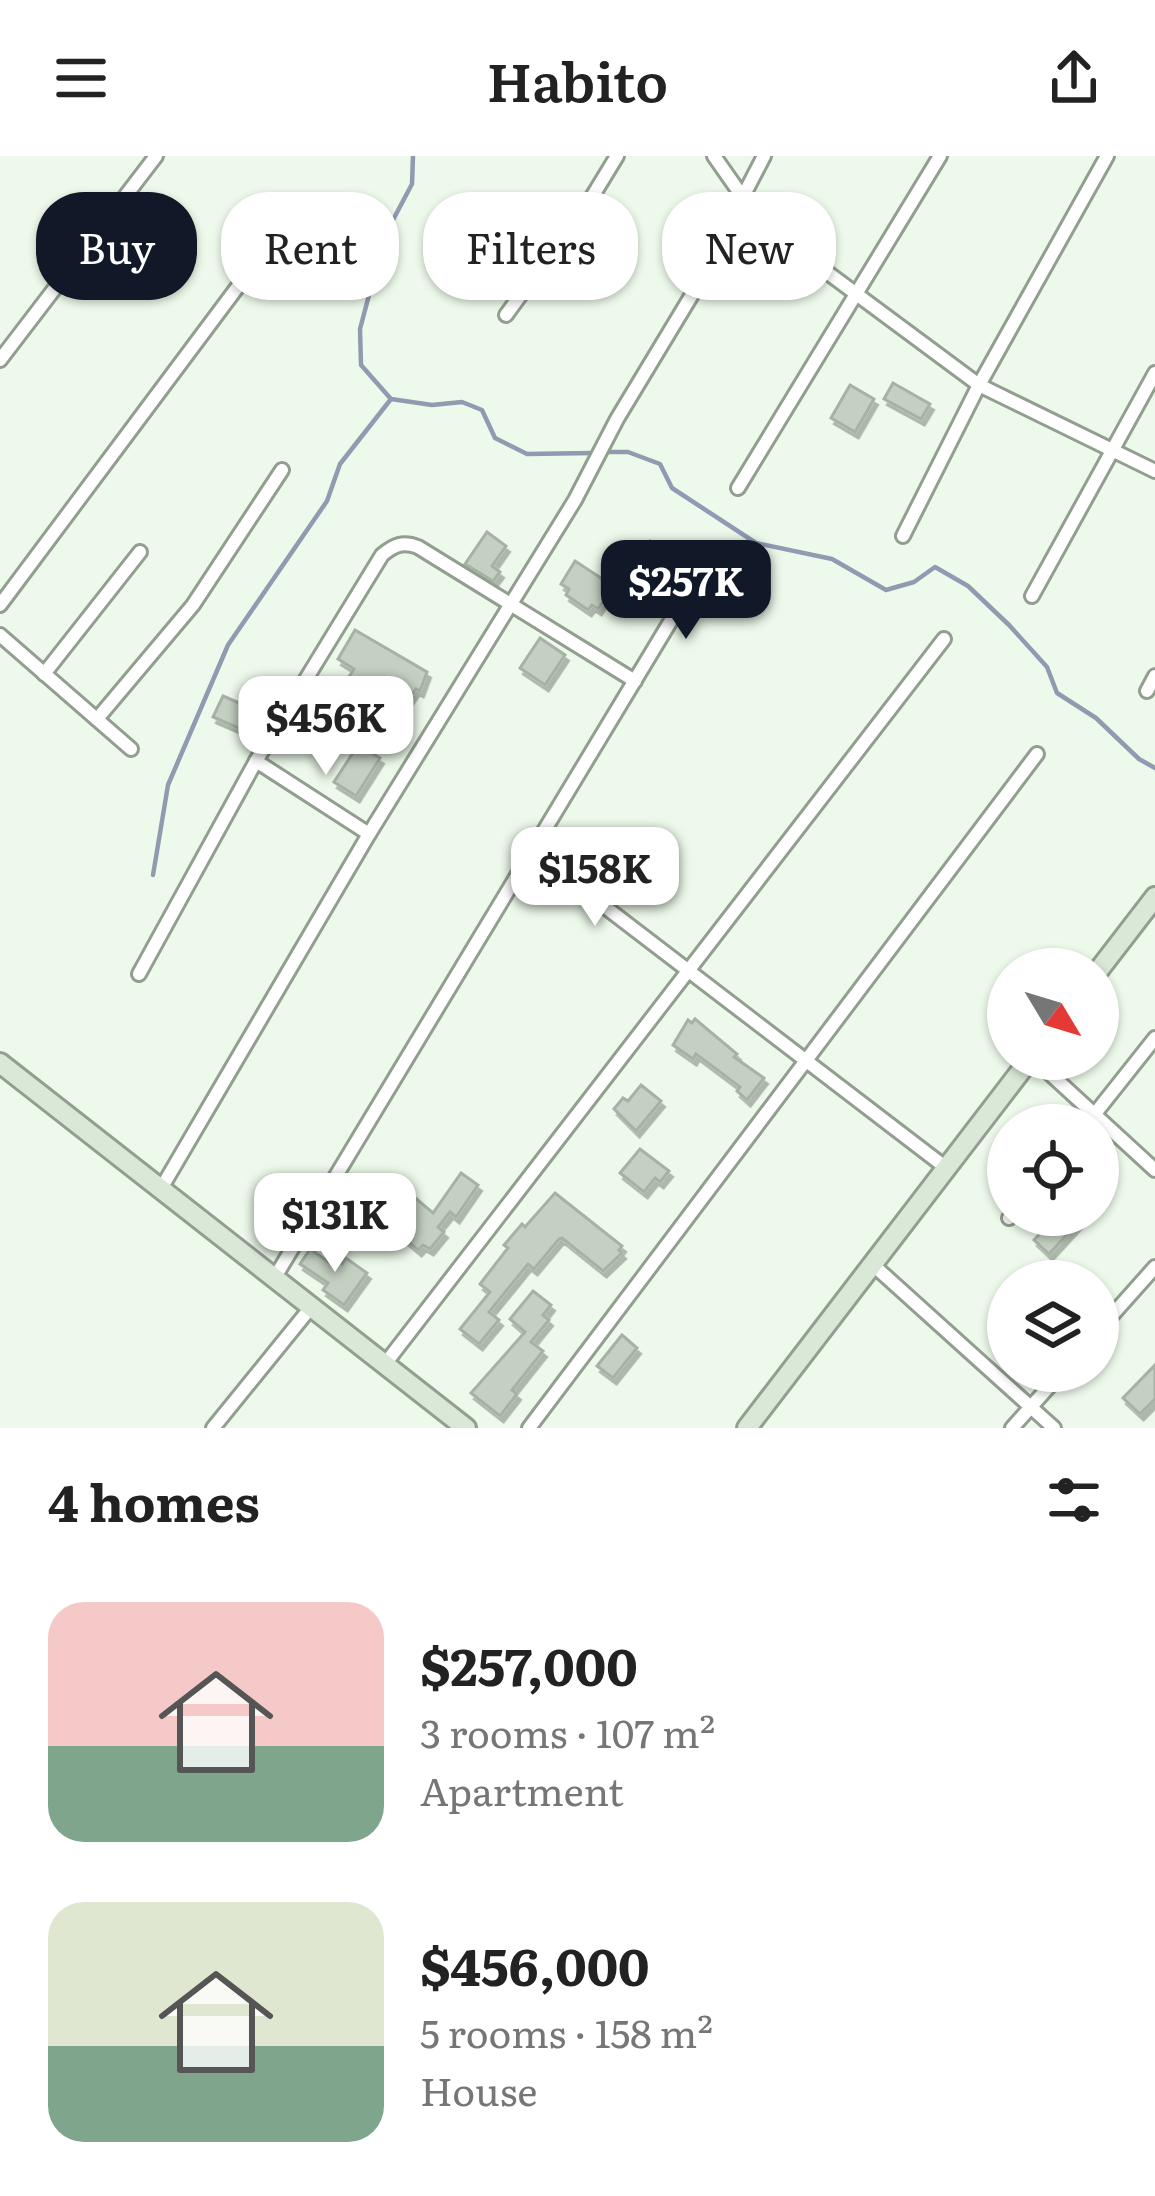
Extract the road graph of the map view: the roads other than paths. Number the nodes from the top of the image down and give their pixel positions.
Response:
1 (156, 156) edge
2 (617, 156) edge
3 (714, 156) edge
4 (764, 156) edge
5 (940, 156) edge
6 (1107, 156) edge
7 (739, 192) edge
8 (744, 192) edge
9 (836, 281) edge
10 (857, 297) junction
11 (228, 300) edge
12 (689, 300) edge
13 (506, 315) dead end
14 (0, 360) edge
15 (1155, 374) edge
16 (979, 385) junction
17 (1112, 452) junction
18 (282, 470) dead end
19 (1155, 471) edge
20 (737, 488) dead end
21 (903, 536) dead end
22 (140, 552) dead end
23 (696, 579) dead end
24 (1032, 596) dead end
25 (508, 604) junction
26 (0, 605) edge
27 (0, 635) edge
28 (944, 639) dead end
29 (44, 674) junction
30 (1155, 676) edge
31 (635, 681) junction
32 (1147, 691) dead end
33 (97, 719) junction
34 (131, 749) dead end
35 (1037, 754) dead end
36 (256, 761) junction
37 (369, 834) junction
38 (532, 851) junction
39 (1155, 897) edge
40 (1116, 948) edge
41 (687, 969) junction
42 (139, 974) dead end
43 (1155, 1038) edge
44 (805, 1060) junction
45 (0, 1063) edge
46 (1015, 1080) edge
47 (1052, 1080) edge
48 (1076, 1104) edge
49 (1103, 1104) edge
50 (1119, 1142) edge
51 (946, 1167) junction
52 (1155, 1171) edge
53 (162, 1187) junction
54 (871, 1263) junction
55 (1155, 1268) edge
56 (275, 1277) junction
57 (312, 1306) junction
58 (1119, 1308) edge
59 (386, 1364) junction
60 (1044, 1392) edge
61 (1030, 1407) junction
62 (213, 1428) edge
63 (466, 1428) edge
64 (529, 1428) edge
65 (747, 1428) edge
66 (1012, 1428) edge
67 (1054, 1428) edge

1 - 14 street
2 - 13 street
3 - 7 street
4 - 8 street
5 - 10 street
6 - 16 street
9 - 10 street
10 - 16 street
10 - 20 street
11 - 26 street
12 - 25 street
15 - 17 street
16 - 17 street
16 - 21 street
17 - 19 street
17 - 24 street
18 - 33 street
22 - 29 street
23 - 31 street
25 - 31 street
25 - 36 street
25 - 37 street
27 - 29 street
28 - 41 street
29 - 33 street
30 - 32 street
31 - 38 street
33 - 34 street
35 - 44 street
36 - 37 street
36 - 42 street
37 - 53 street
38 - 41 street
38 - 56 street
39 - 40 street
41 - 44 street
41 - 59 street
43 - 49 street
44 - 51 street
44 - 64 street
45 - 53 street
46 - 51 street
47 - 48 street
50 - 52 street
51 - 54 street
53 - 56 street
54 - 61 street
54 - 65 street
55 - 58 street
56 - 57 street
57 - 59 street
57 - 62 street
59 - 63 street
60 - 61 street
61 - 66 street
61 - 67 street

